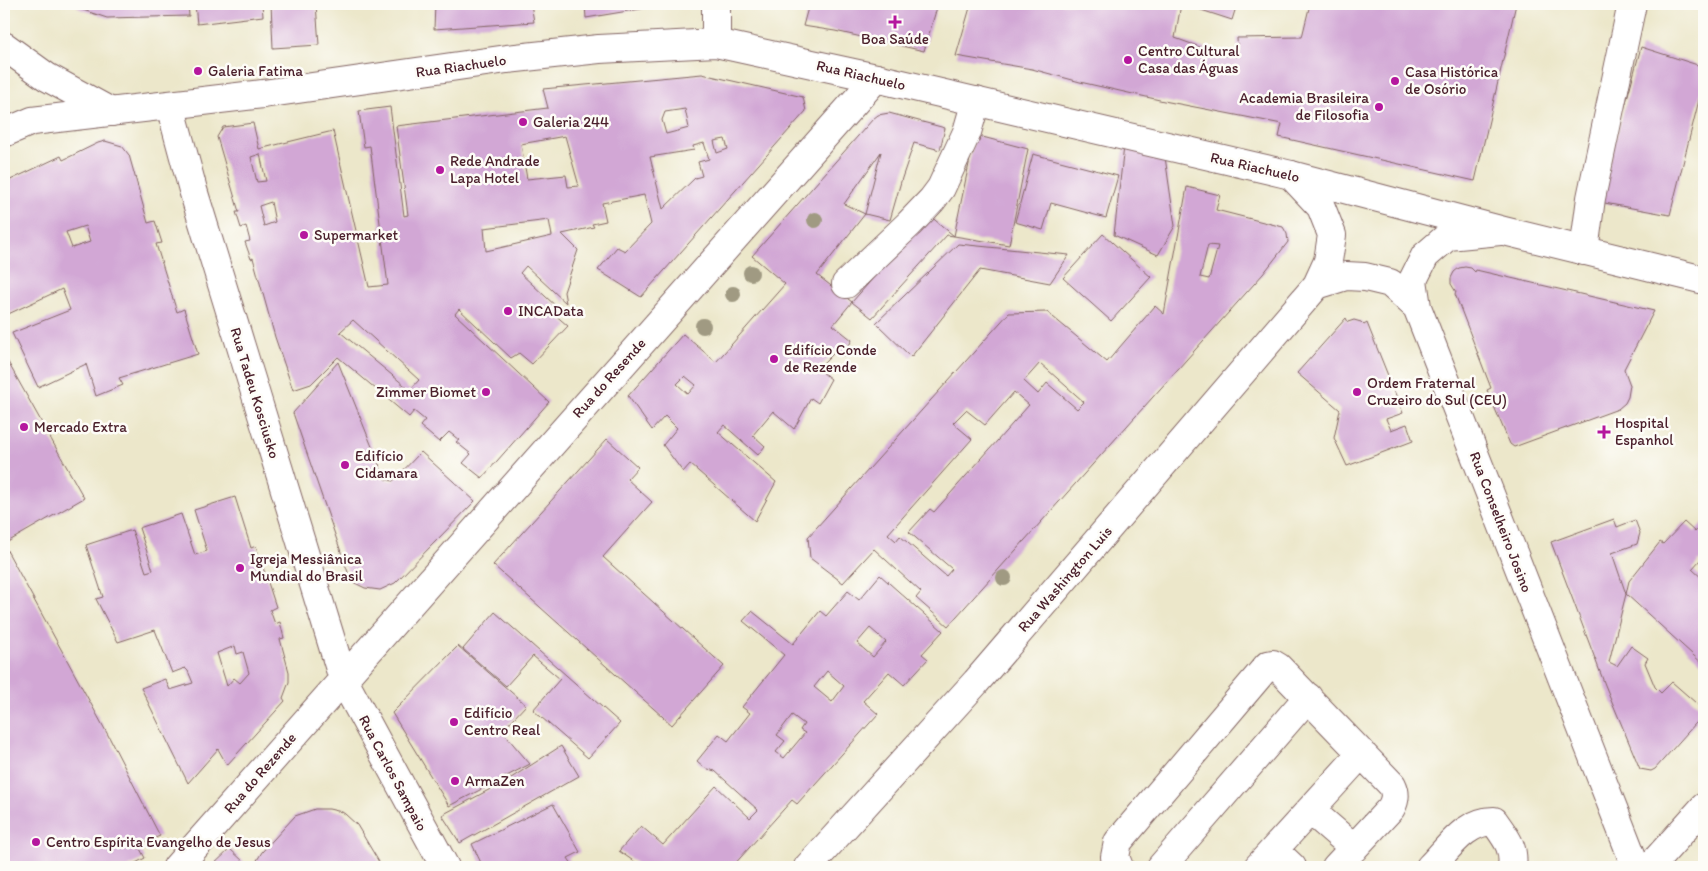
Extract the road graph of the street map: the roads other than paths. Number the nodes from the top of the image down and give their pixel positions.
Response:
1 (716, 4) edge
2 (1632, 4) edge
3 (716, 43) junction
4 (4, 46) edge
5 (876, 78) junction
6 (976, 101) junction
7 (170, 105) junction
8 (111, 112) junction
9 (4, 133) edge
10 (1291, 175) junction
11 (1504, 231) junction
12 (1584, 250) junction
13 (1704, 280) edge
14 (846, 284) dead end
15 (1317, 285) junction
16 (1417, 307) junction
17 (343, 679) junction
18 (1308, 697) junction
19 (1362, 753) junction
20 (1704, 807) edge
21 (1310, 810) junction
22 (1354, 848) junction
23 (1274, 862) edge
24 (177, 867) edge
25 (444, 867) edge
26 (808, 867) edge
27 (1120, 867) edge
28 (1161, 867) edge
29 (1336, 867) edge
30 (1430, 867) edge
31 (1512, 867) edge
32 (1636, 867) edge
33 (1650, 867) edge

1 - 3 street
2 - 12 street
3 - 5 street, Rua Riachuelo
3 - 7 street, Rua Riachuelo
4 - 8 street
5 - 6 street, Rua Riachuelo
5 - 17 street, Rua do Resende
6 - 10 street, Rua Riachuelo
6 - 14 street
7 - 8 street, Rua Riachuelo
7 - 17 street, Rua Tadeu Kosciusko
8 - 9 street, Rua Riachuelo
10 - 11 street, Rua Riachuelo
10 - 15 street, Rua Washington Luis
11 - 12 street, Rua Riachuelo
11 - 16 street, Rua Conselheiro Josino
12 - 13 street, Rua Riachuelo
15 - 16 street
15 - 26 street, Rua Washington Luis
16 - 32 street, Rua Conselheiro Josino
17 - 24 street, Rua do Rezende
17 - 25 street, Rua Carlos Sampaio
18 - 19 street
18 - 27 street
18 - 28 street
19 - 21 street
19 - 22 street
20 - 33 street
21 - 22 street
21 - 23 street
22 - 29 street
30 - 31 street

